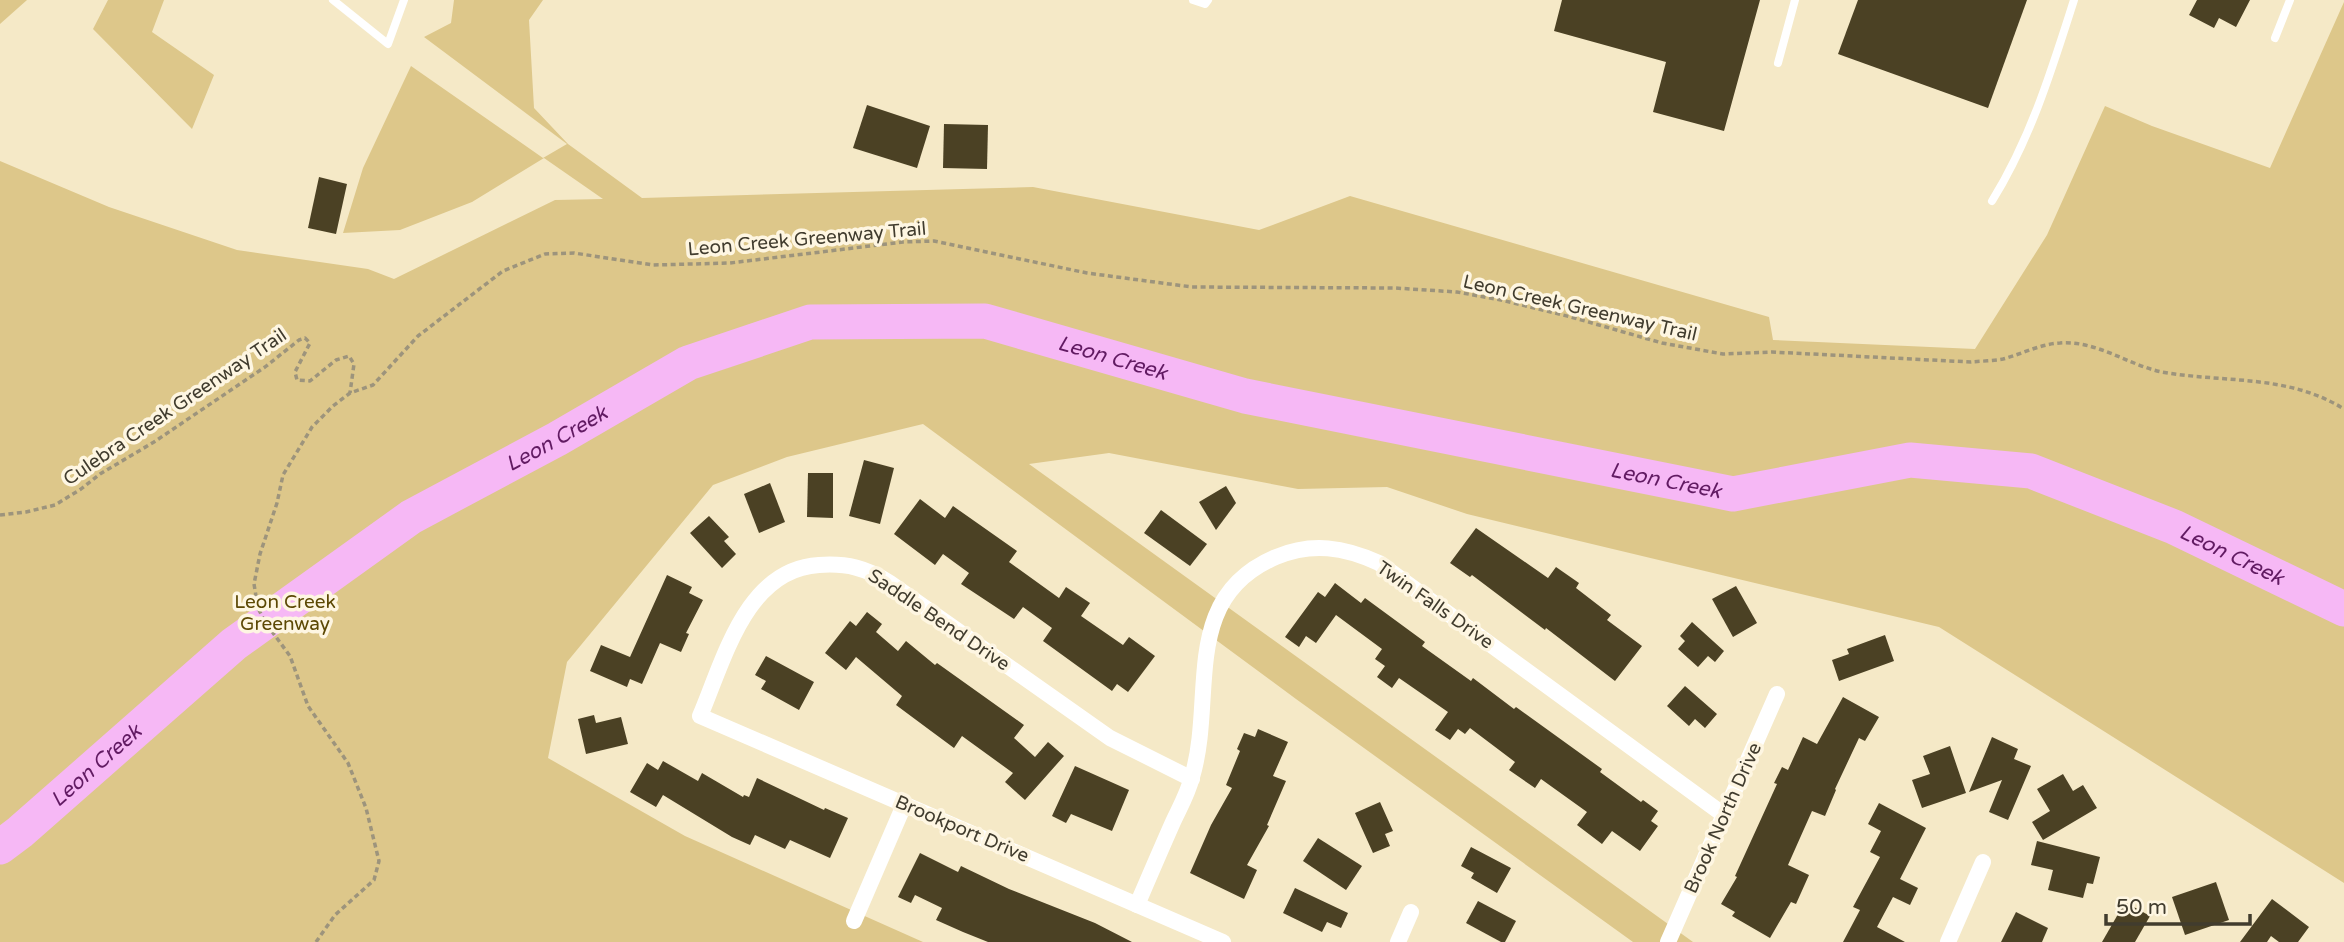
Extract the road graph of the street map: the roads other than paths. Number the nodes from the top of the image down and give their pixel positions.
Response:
1 (333, 0) edge
2 (404, 0) edge
3 (1193, 0) edge
4 (1209, 0) edge
5 (1795, 0) edge
6 (2074, 0) edge
7 (2290, 0) edge
8 (2275, 38) dead end
9 (1778, 63) dead end
10 (1992, 201) dead end
11 (1777, 694) dead end
12 (700, 716) joint
13 (1192, 779) junction
14 (904, 805) junction
15 (1724, 815) junction
16 (1983, 862) dead end
17 (1137, 905) junction
18 (1411, 912) dead end
19 (854, 921) dead end
20 (1223, 942) edge
21 (1398, 942) edge
22 (1668, 942) edge
23 (1948, 942) edge

1 - 2 lane
3 - 4 lane
5 - 9 lane
6 - 10 lane
7 - 8 lane
11 - 15 street, Brook North Drive
12 - 13 street, Saddle Bend Drive
12 - 14 street, Brookport Drive
13 - 15 street, Twin Falls Drive
13 - 17 street, Twin Falls Drive
14 - 17 street, Brookport Drive
14 - 19 street
15 - 22 street, Brook North Drive
16 - 23 street
17 - 20 street, Brookport Drive
18 - 21 street

